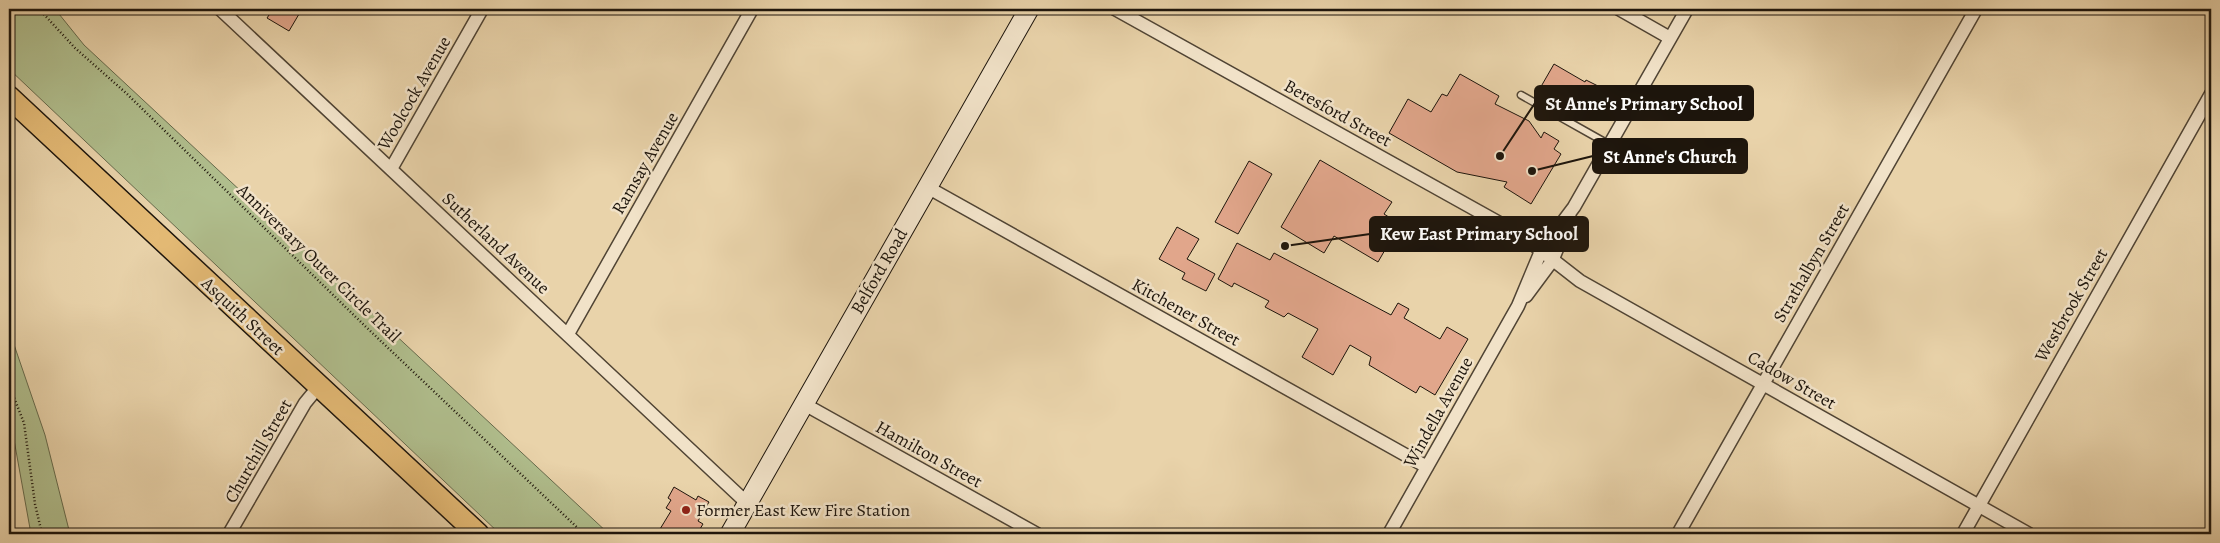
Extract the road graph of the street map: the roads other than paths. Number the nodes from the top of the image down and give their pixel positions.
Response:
1 (220, 9) edge
2 (482, 9) edge
3 (752, 9) edge
4 (1028, 9) edge
5 (1115, 9) edge
6 (1618, 9) edge
7 (1687, 9) edge
8 (1976, 9) edge
9 (1670, 38) junction
10 (2211, 94) edge
11 (1521, 95) dead end
12 (9, 97) edge
13 (1610, 145) junction
14 (391, 169) junction
15 (927, 187) junction
16 (1574, 207) junction
17 (1541, 251) junction
18 (1552, 261) junction
19 (1518, 306) junction
20 (568, 334) junction
21 (1763, 383) junction
22 (319, 386) junction
23 (804, 404) junction
24 (1427, 467) junction
25 (748, 504) junction
26 (1978, 505) junction
27 (229, 534) edge
28 (478, 534) edge
29 (730, 534) edge
30 (1037, 534) edge
31 (1389, 534) edge
32 (1678, 534) edge
33 (1963, 534) edge
34 (2029, 534) edge

1 - 14 street, Sutherland Avenue
2 - 14 street, Woolcock Avenue
3 - 20 street, Ramsay Avenue
4 - 15 street, Belford Road
5 - 17 street, Beresford Street
6 - 9 street
7 - 9 street, Windella Avenue
8 - 21 street, Strathalbyn Street
9 - 13 street, Windella Avenue
10 - 26 street, Westbrook Street
11 - 13 lane
12 - 22 main road, Asquith Street
13 - 16 street, Windella Avenue
14 - 20 street, Sutherland Avenue
15 - 23 street, Belford Road
15 - 24 street, Kitchener Street
16 - 17 street, Windella Avenue
16 - 18 street, Windella Avenue
17 - 18 street, Cadow Street
17 - 19 street, Windella Avenue
18 - 19 street, Windella Avenue
18 - 21 street, Cadow Street
19 - 24 street, Windella Avenue
20 - 25 street, Sutherland Avenue
21 - 26 street, Cadow Street
21 - 32 street, Strathalbyn Street
22 - 27 street, Churchill Street
22 - 28 main road, Asquith Street
23 - 25 street, Belford Road
23 - 30 street, Hamilton Street
24 - 31 street, Windella Avenue
25 - 29 street, Belford Road
26 - 33 street, Westbrook Street
26 - 34 street, Cadow Street

